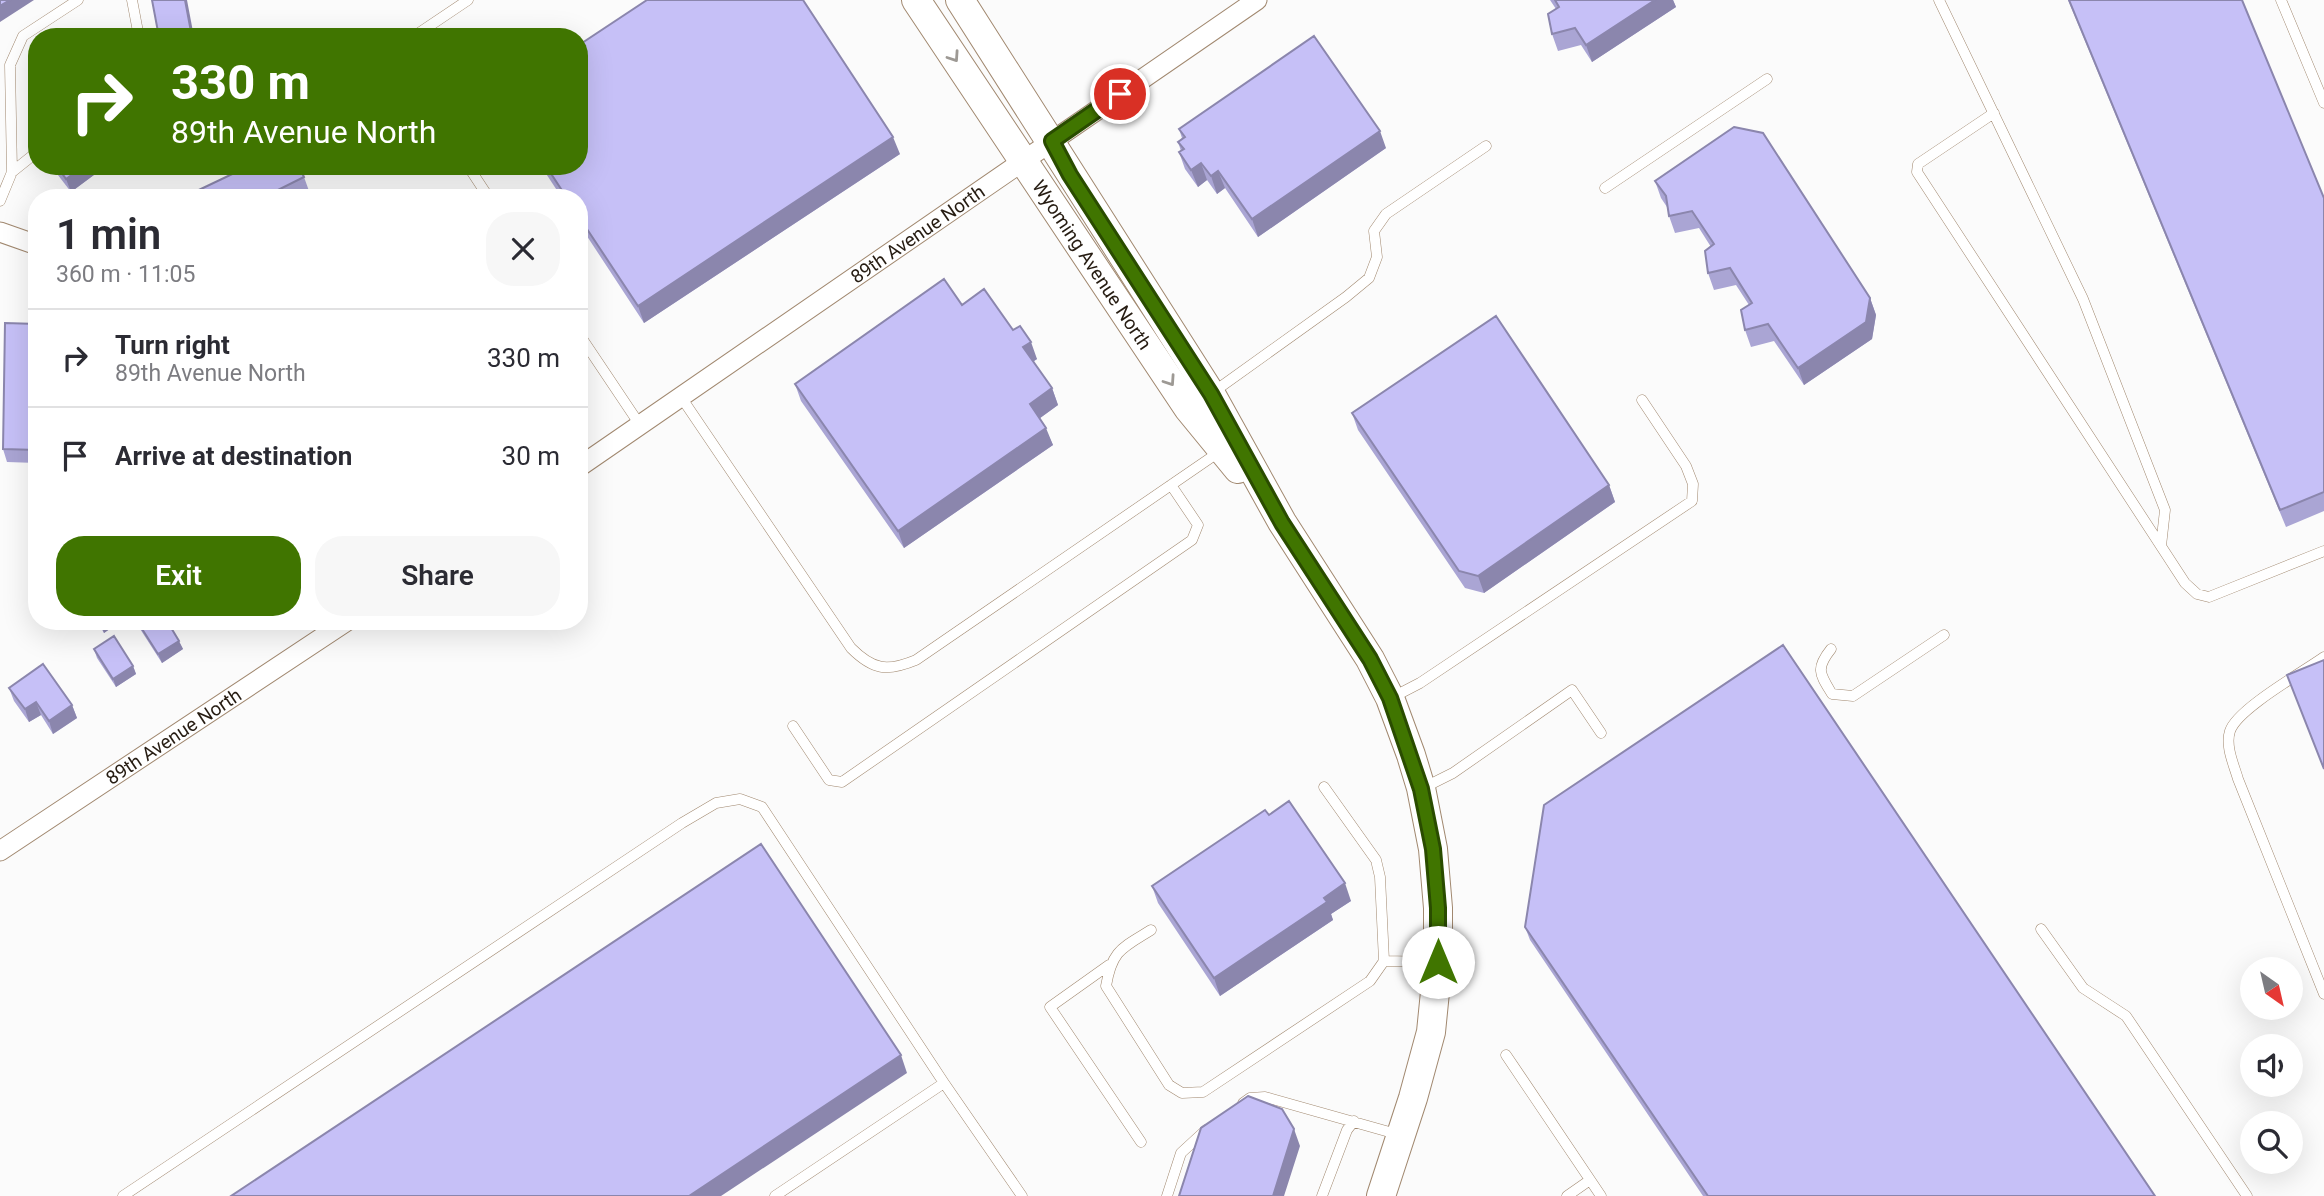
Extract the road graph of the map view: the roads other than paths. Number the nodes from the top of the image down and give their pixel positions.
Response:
1 (78, 0) edge
2 (132, 0) edge
3 (468, 0) edge
4 (916, 0) edge
5 (960, 0) edge
6 (1257, 0) edge
7 (1939, 0) edge
8 (2281, 0) edge
9 (35, 28) edge
10 (137, 28) edge
11 (426, 28) edge
12 (28, 33) edge
13 (1767, 79) dead end
14 (2324, 103) edge
15 (1994, 113) junction
16 (1052, 141) junction
17 (1486, 146) dead end
18 (28, 159) edge
19 (1024, 160) junction
20 (12, 172) junction
21 (1605, 188) dead end
22 (0, 201) edge
23 (0, 232) edge
24 (28, 242) edge
25 (588, 347) edge
26 (1211, 394) junction
27 (681, 397) junction
28 (1642, 400) dead end
29 (640, 425) junction
30 (1222, 450) junction
31 (588, 461) edge
32 (1171, 485) junction
33 (1282, 523) junction
34 (2161, 547) junction
35 (2324, 551) edge
36 (333, 630) edge
37 (1944, 635) dead end
38 (1830, 649) dead end
39 (2324, 657) edge
40 (1390, 698) junction
41 (793, 726) dead end
42 (1601, 733) dead end
43 (1324, 787) dead end
44 (1421, 789) junction
45 (0, 851) edge
46 (2041, 929) dead end
47 (1151, 930) dead end
48 (1384, 961) junction
49 (1438, 962) junction
50 (1109, 965) junction
51 (2324, 994) edge
52 (1506, 1055) dead end
53 (944, 1083) junction
54 (1231, 1111) edge
55 (1354, 1121) junction
56 (1212, 1124) edge
57 (1400, 1135) junction
58 (1141, 1142) dead end
59 (1590, 1180) junction
60 (123, 1196) edge
61 (775, 1196) edge
62 (1022, 1196) edge
63 (1167, 1196) edge
64 (1322, 1196) edge
65 (1381, 1196) edge
66 (1567, 1196) edge
67 (1601, 1196) edge
68 (2247, 1196) edge

1 - 9 lane
2 - 10 lane
3 - 11 lane
4 -> 19 street, Wyoming Avenue North
5 - 16 street, Wyoming Avenue North
6 - 16 street, 89th Avenue North
7 - 15 lane
8 - 14 lane
12 - 20 lane
13 - 21 lane
15 - 34 lane
15 - 34 lane
16 - 19 street, 89th Avenue North
16 - 26 street, Wyoming Avenue North
17 - 26 lane
18 - 20 lane
19 - 27 street, 89th Avenue North
19 -> 30 street, Wyoming Avenue North
20 - 22 lane
23 - 24 street
25 - 29 lane
26 - 33 street, Wyoming Avenue North
27 - 29 street, 89th Avenue North
27 - 32 lane
28 - 40 lane
29 - 31 street, 89th Avenue North
30 - 32 lane
30 - 33 street, Wyoming Avenue North
32 - 41 lane
33 - 40 street, Wyoming Avenue North
34 - 35 lane
36 - 45 street, 89th Avenue North
37 - 38 lane
39 - 51 lane
40 - 44 street, Wyoming Avenue North
42 - 44 lane
43 - 48 lane
44 - 49 street, Wyoming Avenue North
46 - 68 lane
47 - 50 lane
48 - 49 lane
48 - 50 lane
49 - 57 street, Wyoming Avenue North
50 - 58 lane
52 - 59 lane
53 - 60 lane
53 - 61 lane
53 - 62 lane
54 - 55 lane
55 - 57 lane
55 - 64 lane
56 - 63 lane
57 - 65 street, Wyoming Avenue North
59 - 66 lane
59 - 67 lane

